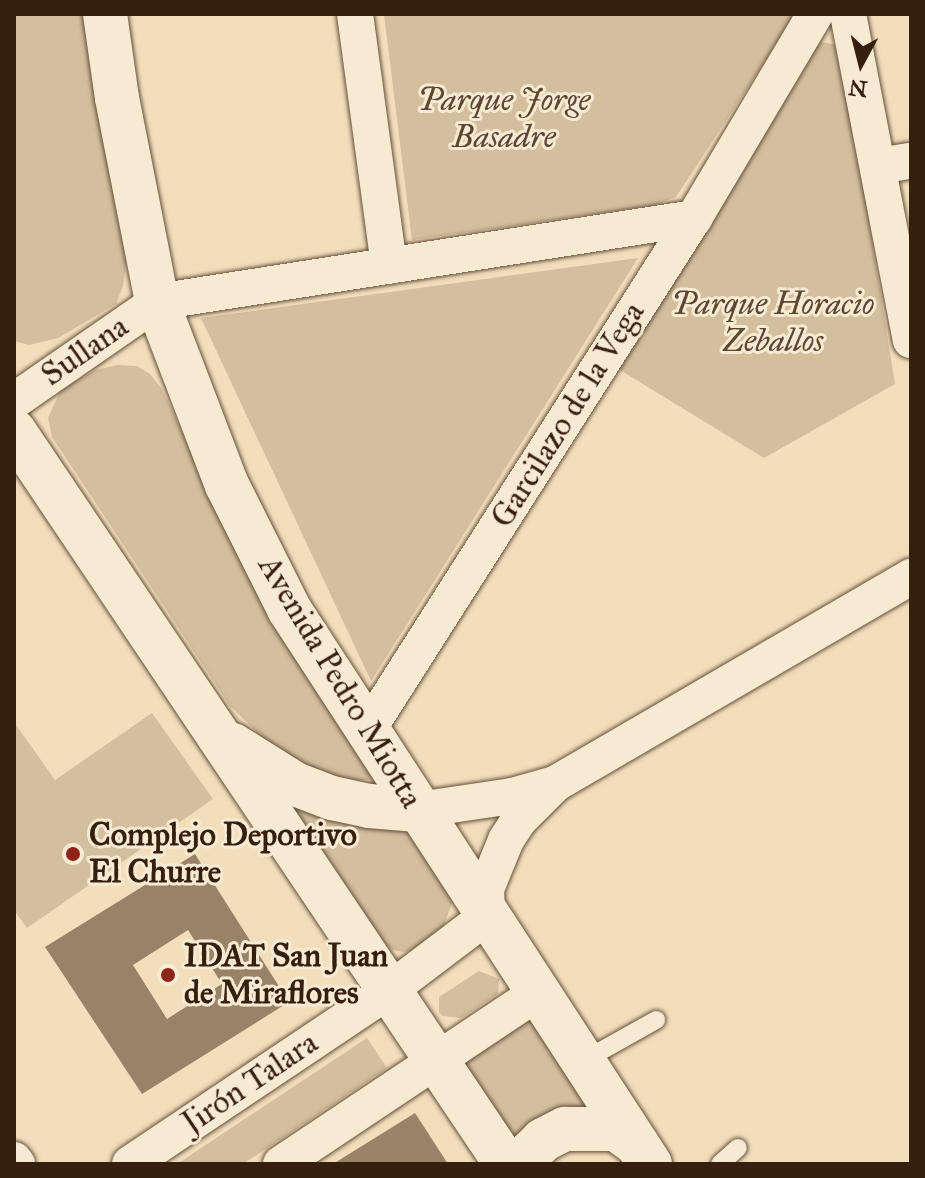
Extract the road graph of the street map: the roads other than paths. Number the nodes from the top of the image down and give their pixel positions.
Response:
1 (105, 14) edge
2 (355, 14) edge
3 (815, 14) edge
4 (848, 14) edge
5 (894, 163) edge
6 (694, 218) junction
7 (389, 266) junction
8 (157, 302) junction
9 (911, 340) edge
10 (14, 401) edge
11 (14, 431) edge
12 (911, 577) edge
13 (367, 731) junction
14 (221, 737) junction
15 (555, 784) junction
16 (418, 810) junction
17 (487, 916) junction
18 (391, 989) junction
19 (539, 992) junction
20 (656, 1020) dead end
21 (438, 1060) junction
22 (583, 1061) junction
23 (738, 1148) dead end
24 (644, 1154) edge
25 (130, 1164) edge
26 (281, 1164) edge
27 (506, 1164) edge
28 (529, 1164) edge
29 (720, 1164) edge

1 - 8 main road, Avenida Pedro Miotta
2 - 7 street
3 - 6 street, Garcilazo de la Vega
4 - 5 street
5 - 9 street
6 - 7 street
6 - 13 street, Garcilazo de la Vega
7 - 8 street
8 - 10 street, Sullana
8 - 13 main road, Avenida Pedro Miotta
11 - 14 main road
12 - 15 street
13 - 16 main road, Avenida Pedro Miotta
14 - 16 main road
14 - 18 main road
15 - 16 street
15 - 17 street
16 - 17 main road, Avenida Pedro Miotta
17 - 18 street, Jirón Talara
17 - 19 main road, Avenida Pedro Miotta
18 - 21 main road
18 - 25 street, Jirón Talara
19 - 21 street
19 - 22 main road, Avenida Pedro Miotta
20 - 22 lane
21 - 26 street
21 - 27 main road
22 - 24 main road, Avenida Pedro Miotta
23 - 29 lane
24 - 28 main road

